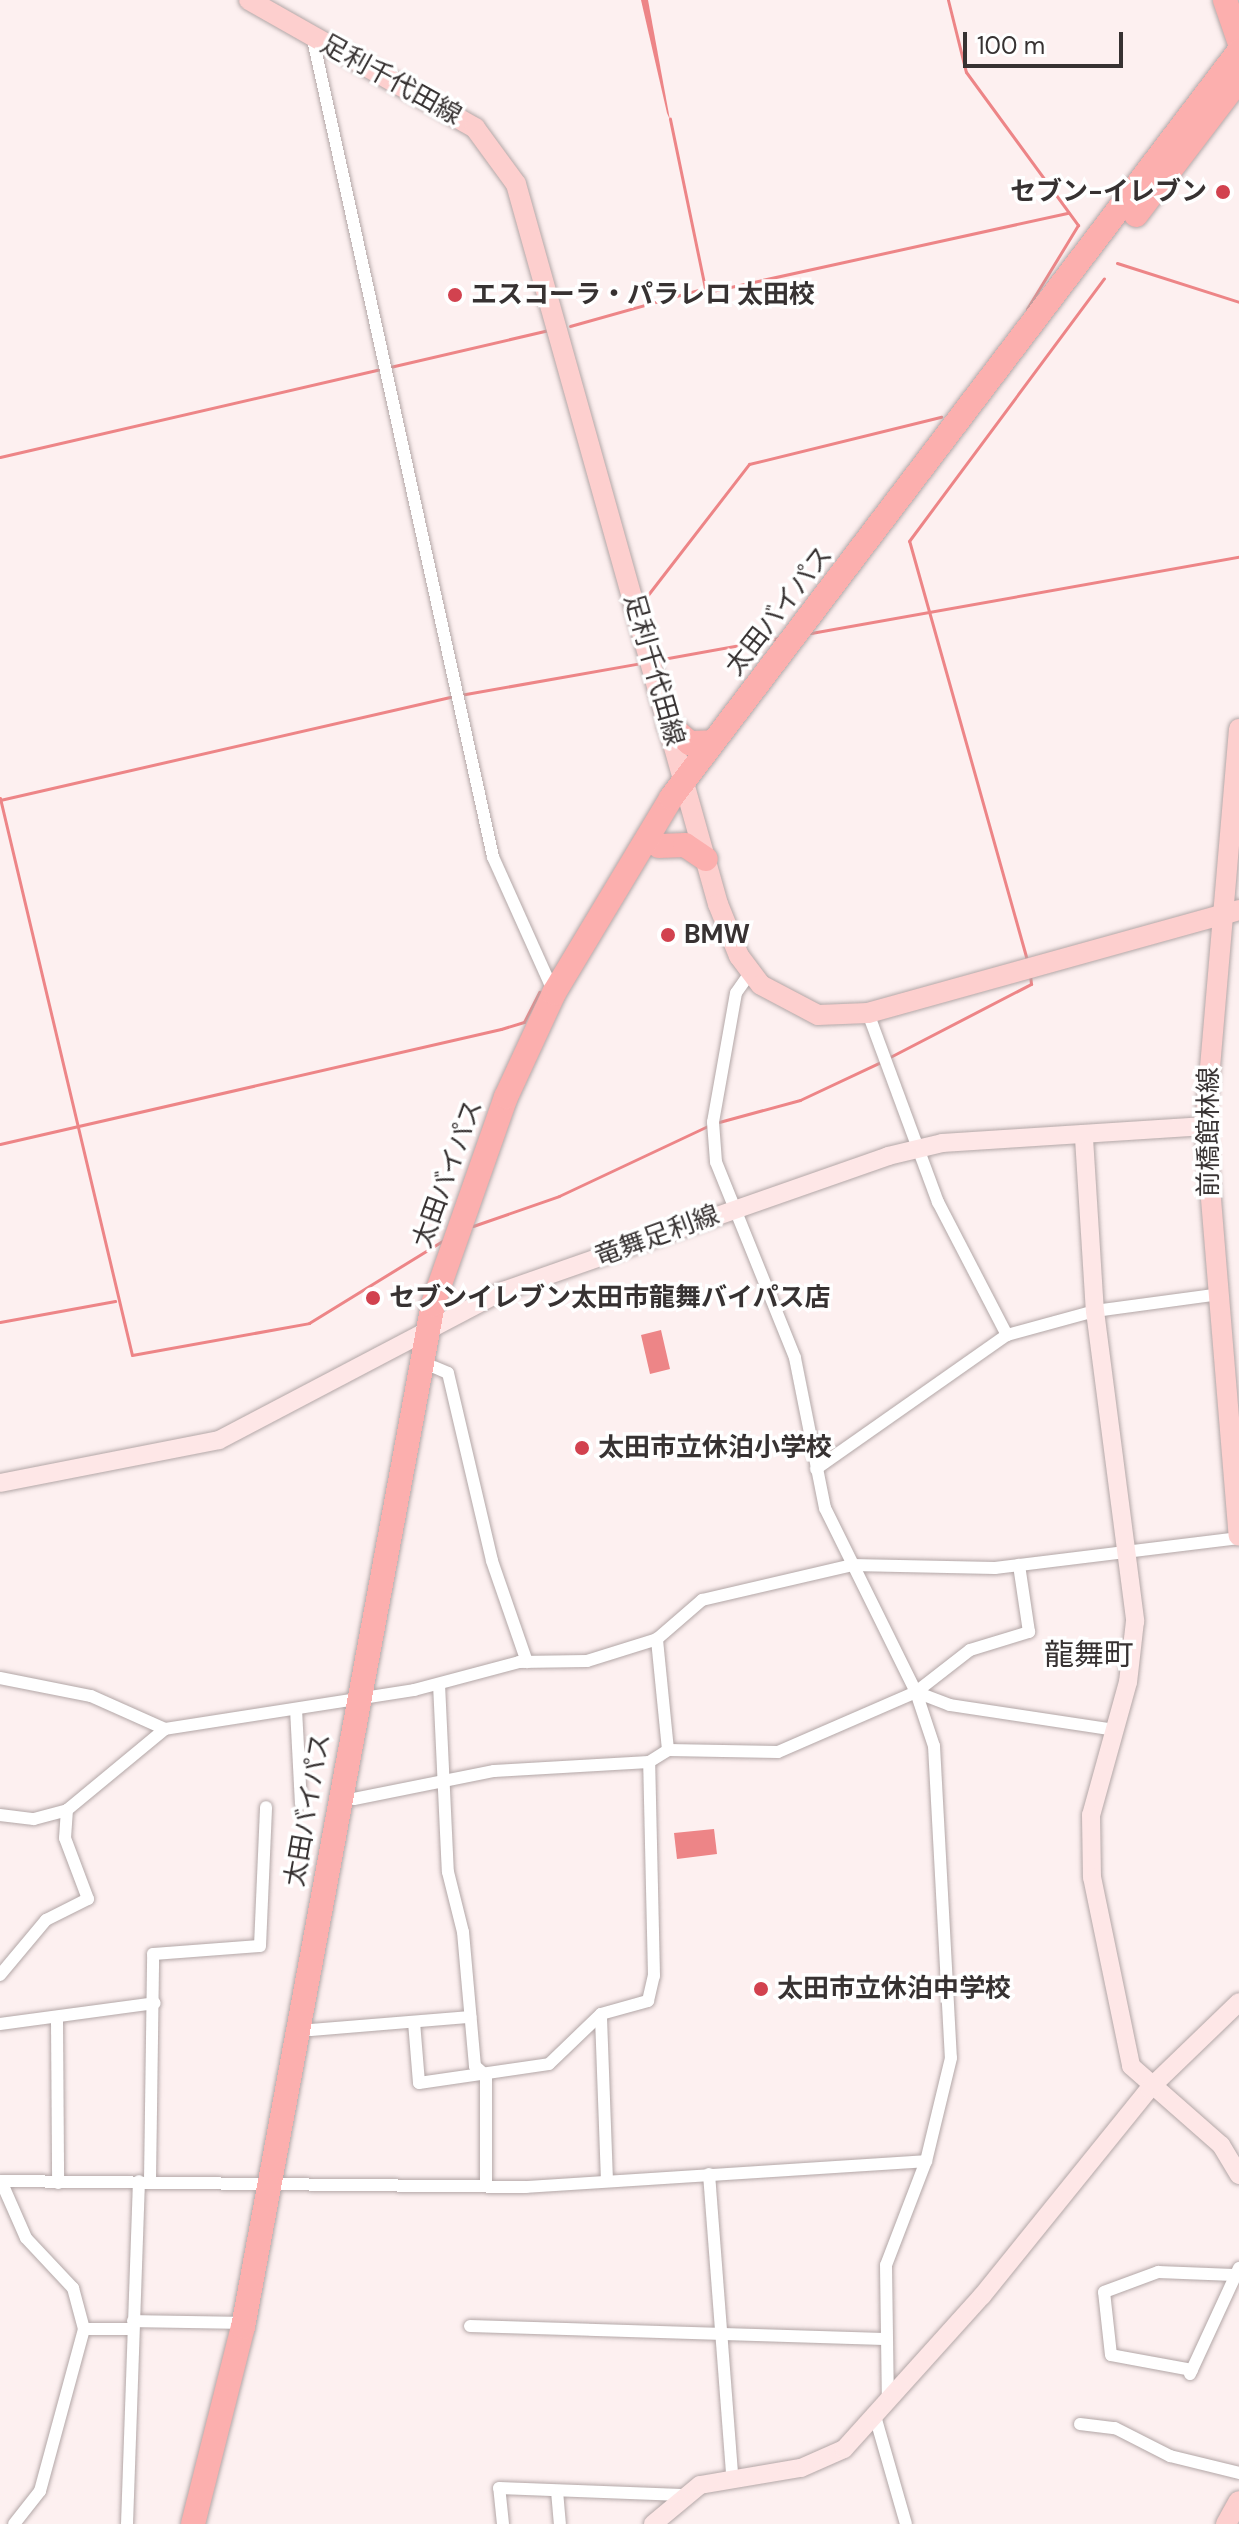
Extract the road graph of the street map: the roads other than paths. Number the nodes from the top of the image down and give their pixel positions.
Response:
1 (249, 0) edge
2 (1225, 0) edge
3 (312, 35) junction
4 (1239, 41) edge
5 (1239, 51) edge
6 (1239, 80) edge
7 (669, 725) junction
8 (1239, 729) edge
9 (713, 742) junction
10 (687, 791) junction
11 (659, 846) junction
12 (706, 859) junction
13 (1229, 913) edge
14 (750, 973) junction
15 (554, 993) junction
16 (868, 1013) junction
17 (1205, 1126) junction
18 (1084, 1138) junction
19 (920, 1147) junction
20 (730, 1210) junction
21 (1214, 1295) junction
22 (1095, 1311) junction
23 (435, 1325) junction
24 (1007, 1335) junction
25 (434, 1367) junction
26 (816, 1469) junction
27 (0, 1483) edge
28 (1239, 1537) edge
29 (1125, 1551) junction
30 (852, 1565) junction
31 (1019, 1565) junction
32 (657, 1639) junction
33 (527, 1662) junction
34 (0, 1678) edge
35 (439, 1684) junction
36 (916, 1692) junction
37 (363, 1697) junction
38 (296, 1709) junction
39 (165, 1729) junction
40 (1115, 1730) junction
41 (668, 1750) junction
42 (649, 1762) junction
43 (444, 1783) junction
44 (354, 1799) junction
45 (301, 1804) dead end
46 (266, 1807) dead end
47 (67, 1810) junction
48 (0, 1815) edge
49 (0, 1975) edge
50 (1239, 2002) edge
51 (155, 2003) junction
52 (601, 2014) junction
53 (470, 2017) junction
54 (57, 2021) junction
55 (414, 2022) junction
56 (0, 2024) edge
57 (311, 2030) junction
58 (486, 2076) junction
59 (1149, 2089) junction
60 (926, 2161) junction
61 (709, 2174) junction
62 (1239, 2175) edge
63 (0, 2181) edge
64 (145, 2181) junction
65 (607, 2181) junction
66 (486, 2182) junction
67 (58, 2183) junction
68 (275, 2184) junction
69 (1236, 2272) edge
70 (243, 2323) junction
71 (133, 2325) junction
72 (470, 2326) dead end
73 (84, 2329) junction
74 (720, 2334) junction
75 (884, 2339) junction
76 (881, 2409) junction
77 (1080, 2424) dead end
78 (1239, 2473) edge
79 (732, 2476) junction
80 (557, 2491) junction
81 (1239, 2501) edge
82 (676, 2509) edge
83 (14, 2524) edge
84 (127, 2524) edge
85 (193, 2524) edge
86 (205, 2524) edge
87 (503, 2524) edge
88 (560, 2524) edge
89 (653, 2524) edge
90 (906, 2524) edge
91 (1226, 2524) edge

1 - 3 main road, 足利千代田線
2 - 4 highway
3 - 7 main road, 足利千代田線
3 - 15 street
5 - 9 highway, 太田バイパス
6 - 10 highway, 太田バイパス
7 - 9 highway
7 - 10 main road, 足利千代田線
8 - 13 main road, 前橋館林線
9 - 10 highway, 太田バイパス
10 - 11 highway, 太田バイパス
10 - 12 main road, 足利千代田線
10 - 15 highway, 太田バイパス
11 - 12 highway
11 - 23 highway, 太田バイパス
12 - 14 main road, 足利千代田線
13 - 16 main road, 足利千代田線
13 - 17 main road, 前橋館林線
14 - 16 main road, 足利千代田線
14 - 20 street
15 - 23 highway, 太田バイパス
16 - 19 street
17 - 18 street, 竜舞足利線
17 - 21 main road, 前橋館林線
18 - 19 street, 竜舞足利線
18 - 22 street
19 - 20 street, 竜舞足利線
19 - 24 street
20 - 23 street, 竜舞足利線
20 - 26 street
21 - 22 street
21 - 28 main road, 前橋館林線
22 - 24 street
22 - 29 street
23 - 25 highway, 太田バイパス
23 - 27 street, 竜舞足利線
23 - 37 highway, 太田バイパス
24 - 26 street
25 - 33 street
25 - 37 highway, 太田バイパス
26 - 30 street
28 - 29 street
29 - 31 street
29 - 40 street
30 - 31 street
30 - 32 street
30 - 36 street
31 - 36 street
32 - 33 street
32 - 41 street
33 - 35 street
34 - 39 street
35 - 37 street
35 - 43 street
36 - 40 street
36 - 41 street
36 - 60 street
37 - 38 street
37 - 44 highway, 太田バイパス
37 - 68 highway, 太田バイパス
38 - 39 street
38 - 45 street
39 - 47 street
40 - 59 street
41 - 42 street
42 - 43 street
42 - 52 street
43 - 44 street
43 - 53 street
44 - 57 highway, 太田バイパス
46 - 51 street
47 - 48 street
47 - 49 street
50 - 59 street
51 - 54 street
51 - 64 street
52 - 58 street
52 - 65 street
53 - 55 street
53 - 58 street
54 - 56 street
54 - 67 street
55 - 57 street
55 - 58 street
57 - 68 highway, 太田バイパス
58 - 66 street
59 - 62 street
59 - 76 street
60 - 61 street
60 - 75 street
61 - 65 street
61 - 74 street
63 - 67 street
63 - 73 street
64 - 67 street
64 - 68 street
64 - 71 street
65 - 66 street
66 - 68 street
68 - 70 highway, 太田バイパス
68 - 86 highway, 太田バイパス
69 - 69 street
70 - 71 street
70 - 85 highway, 太田バイパス
71 - 73 street
71 - 84 street
72 - 74 street
73 - 83 street
74 - 75 street
74 - 79 street
75 - 76 street
76 - 79 street
76 - 90 street
77 - 78 street
79 - 82 street
80 - 82 street
80 - 87 street
80 - 88 street
81 - 91 main road
82 - 89 street

